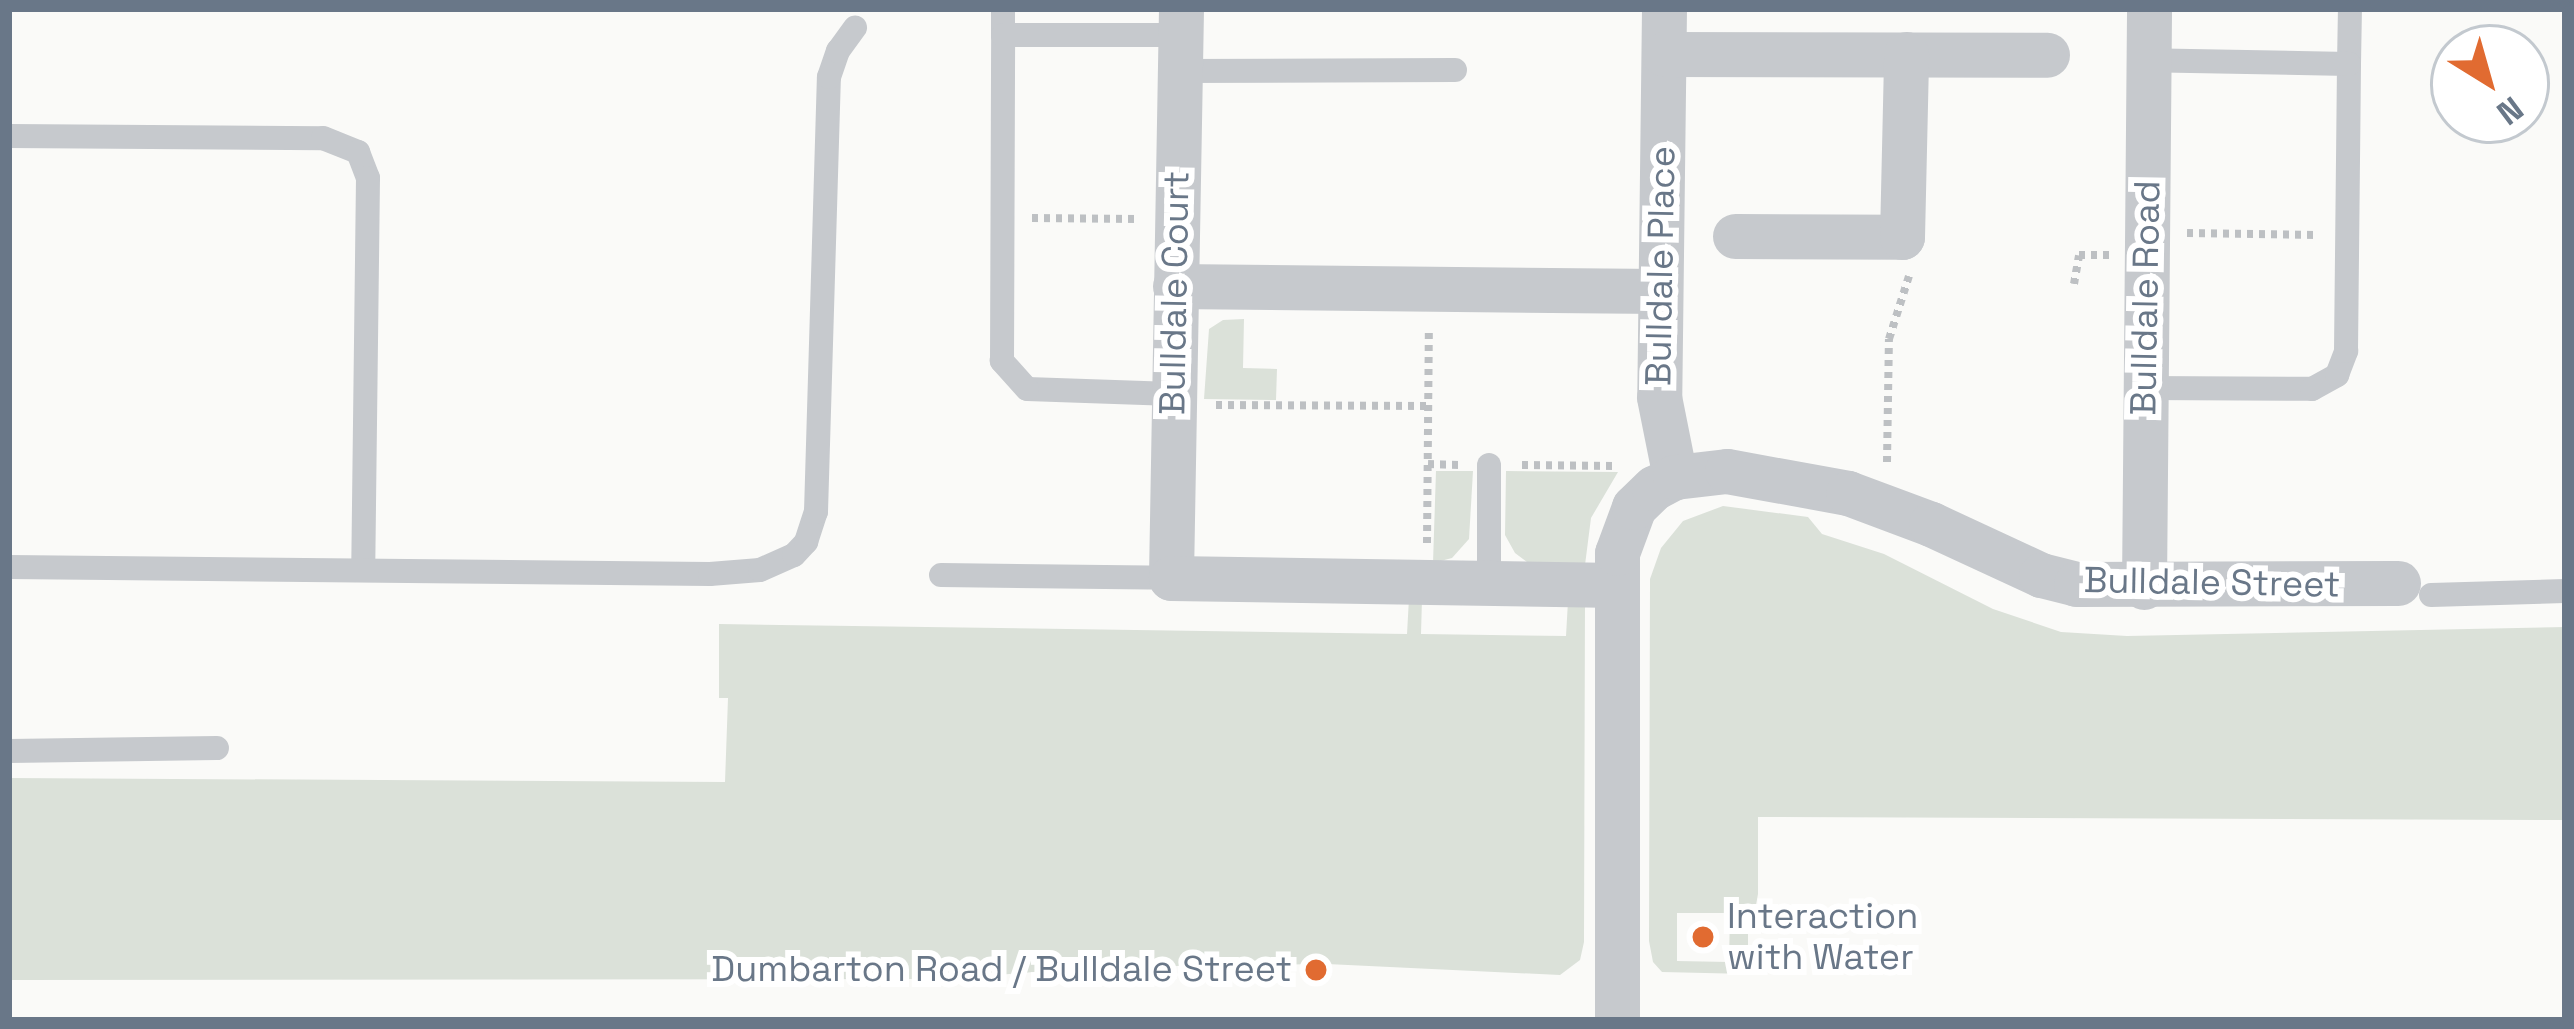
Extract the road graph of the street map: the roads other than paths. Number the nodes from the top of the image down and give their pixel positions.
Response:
1 (1003, 9) edge
2 (2149, 9) edge
3 (2350, 9) edge
4 (855, 28) dead end
5 (1664, 31) edge
6 (1003, 35) junction
7 (1181, 38) edge
8 (1906, 54) junction
9 (2047, 55) dead end
10 (2149, 60) junction
11 (2349, 64) junction
12 (1455, 70) dead end
13 (9, 136) edge
14 (1735, 236) dead end
15 (1175, 286) junction
16 (1660, 291) junction
17 (2145, 388) junction
18 (1173, 400) junction
19 (1489, 465) road end
20 (1676, 477) junction
21 (9, 567) edge
22 (363, 570) junction
23 (941, 575) dead end
24 (1171, 578) junction
25 (1489, 581) junction
26 (1617, 585) junction
27 (2144, 587) junction
28 (2415, 589) joint
29 (2565, 591) edge
30 (217, 748) dead end
31 (9, 751) edge
32 (1617, 1020) edge

1 - 6 lane
2 - 10 street, Bulldale Road
3 - 11 lane
4 - 22 lane
5 - 8 street, Bulldale Place
5 - 16 street, Bulldale Place
6 - 7 lane
6 - 18 lane
7 - 12 lane
7 - 15 street, Bulldale Court
8 - 9 street, Bulldale Place
8 - 14 street
10 - 11 lane
10 - 17 street, Bulldale Road
11 - 17 lane
13 - 22 lane
15 - 16 street
15 - 18 street, Bulldale Court
16 - 20 street, Bulldale Place
17 - 27 street, Bulldale Road
18 - 24 street, Bulldale Court
19 - 25 lane
20 - 26 street
20 - 27 street, Bulldale Street
21 - 22 lane
23 - 24 lane
24 - 25 street
25 - 26 street
26 - 32 street
27 - 28 street, Bulldale Street
28 - 29 lane
30 - 31 lane

